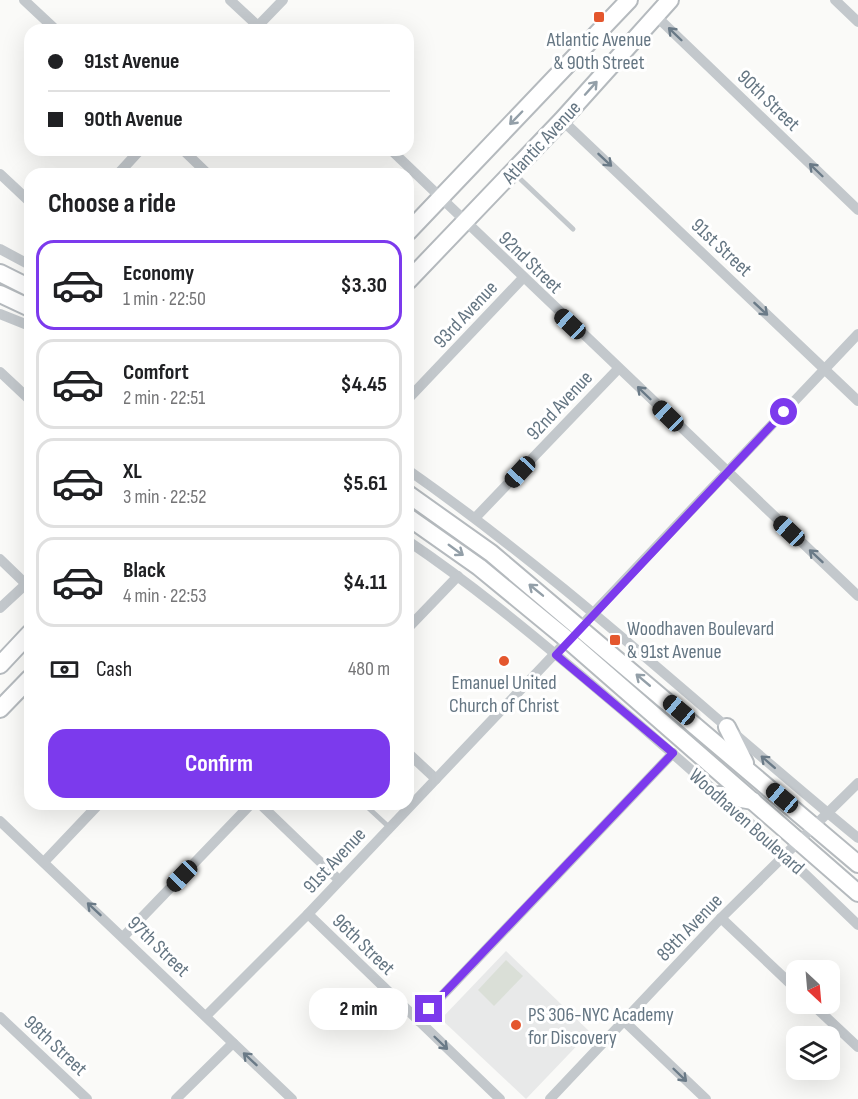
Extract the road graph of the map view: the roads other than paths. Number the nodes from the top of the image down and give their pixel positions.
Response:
1 (24, 0) edge
2 (230, 0) edge
3 (283, 0) edge
4 (629, 0) edge
5 (670, 0) edge
6 (835, 0) edge
7 (655, 15) junction
8 (858, 22) edge
9 (50, 24) edge
10 (252, 24) edge
11 (260, 24) edge
12 (562, 120) junction
13 (134, 156) edge
14 (189, 156) edge
15 (397, 156) edge
16 (124, 168) edge
17 (202, 168) edge
18 (409, 168) edge
19 (513, 172) junction
20 (414, 173) edge
21 (0, 174) edge
22 (24, 196) edge
23 (440, 198) junction
24 (858, 210) edge
25 (465, 223) junction
26 (414, 226) edge
27 (573, 229) dead end
28 (0, 249) edge
29 (24, 262) edge
30 (0, 273) edge
31 (414, 275) edge
32 (522, 279) junction
33 (24, 285) edge
34 (0, 294) edge
35 (24, 305) edge
36 (0, 314) edge
37 (24, 324) edge
38 (858, 334) edge
39 (618, 369) junction
40 (825, 369) junction
41 (0, 372) edge
42 (414, 393) edge
43 (24, 394) edge
44 (858, 401) edge
45 (727, 472) junction
46 (414, 474) edge
47 (414, 498) edge
48 (476, 517) junction
49 (414, 521) edge
50 (414, 545) edge
51 (0, 559) edge
52 (458, 576) junction
53 (24, 582) edge
54 (24, 589) edge
55 (858, 596) edge
56 (0, 608) edge
57 (594, 614) junction
58 (414, 622) edge
59 (581, 627) junction
60 (24, 639) edge
61 (569, 641) junction
62 (556, 655) junction
63 (0, 665) edge
64 (24, 684) edge
65 (0, 710) edge
66 (727, 727) junction
67 (673, 753) junction
68 (414, 759) edge
69 (748, 769) junction
70 (435, 779) junction
71 (858, 783) edge
72 (719, 795) junction
73 (414, 801) edge
74 (756, 802) junction
75 (93, 810) edge
76 (244, 810) edge
77 (266, 810) edge
78 (371, 810) edge
79 (405, 810) edge
80 (828, 814) junction
81 (0, 820) edge
82 (389, 827) junction
83 (816, 827) junction
84 (858, 838) edge
85 (801, 841) junction
86 (787, 855) junction
87 (44, 862) junction
88 (858, 864) edge
89 (339, 880) junction
90 (858, 893) edge
91 (308, 914) junction
92 (721, 918) junction
93 (858, 925) edge
94 (123, 937) junction
95 (786, 980) edge
96 (823, 1014) edge
97 (206, 1016) junction
98 (0, 1017) edge
99 (418, 1021) junction
100 (624, 1021) junction
101 (233, 1043) junction
102 (858, 1047) edge
103 (87, 1099) edge
104 (176, 1099) edge
105 (292, 1099) edge
106 (500, 1099) edge
107 (550, 1099) edge
108 (706, 1099) edge

1 - 9 street
2 - 10 street
3 - 11 street
4 -> 23 main road, Atlantic Avenue
5 - 7 main road, Atlantic Avenue
6 - 8 street
12 -> 7 main road, Atlantic Avenue
24 -> 7 street, 90th Street
12 - 19 main road, Atlantic Avenue
12 -> 40 street, 91st Street
13 - 16 street
14 - 17 street
15 - 18 street, 92nd Street
19 - 25 main road, Atlantic Avenue
19 - 27 lane
20 - 23 street, 92nd Street
21 - 22 street
23 - 25 street, 92nd Street
23 - 26 main road, Atlantic Avenue
25 - 31 main road, Atlantic Avenue
25 - 32 street, 92nd Street
28 - 29 street
30 - 33 main road
32 - 39 street, 92nd Street
32 - 42 street, 93rd Avenue
34 - 35 main road
36 - 37 street
38 - 40 street, 91st Avenue
45 -> 39 street, 92nd Street
39 - 48 street, 92nd Avenue
40 - 44 street, 91st Street
40 - 45 street, 91st Avenue
41 - 43 street
55 -> 45 street, 92nd Street
45 - 57 street, 91st Avenue
46 - 48 street
59 -> 47 main road, Woodhaven Boulevard
48 - 57 street
49 -> 61 main road, Woodhaven Boulevard
50 - 52 street, Woodhaven Boulevard
51 - 53 street
52 - 58 street
52 - 62 street, Woodhaven Boulevard
54 - 56 street
57 - 59 street, 91st Avenue
57 - 66 street
59 - 61 street, 91st Avenue
69 -> 59 main road, Woodhaven Boulevard
60 - 63 main road
61 - 62 street, 91st Avenue
61 - 74 main road, Woodhaven Boulevard
62 - 67 street, Woodhaven Boulevard
62 - 70 street, 91st Avenue
64 - 65 main road
66 - 69 main road
80 -> 66 street
67 - 72 street, Woodhaven Boulevard
67 - 99 street
68 - 70 street
69 - 83 main road, Woodhaven Boulevard
70 - 73 street, 91st Avenue
71 - 80 street, 89th Avenue
72 - 74 main road
72 - 86 street, Woodhaven Boulevard
74 - 85 main road, Woodhaven Boulevard
75 - 87 street
76 - 94 street
77 - 89 street, 96th Street
78 - 82 lane
79 - 82 street, 91st Avenue
80 - 83 street, 89th Avenue
80 - 84 street
81 - 87 street, 97th Street
82 - 89 street, 91st Avenue
83 - 85 street, 89th Avenue
83 - 88 main road, Woodhaven Boulevard
85 - 86 street, 89th Avenue
85 - 90 main road, Woodhaven Boulevard
86 - 92 street, 89th Avenue
86 - 93 street, Woodhaven Boulevard
94 -> 87 street, 97th Street
89 - 91 street, 91st Avenue
91 - 97 street, 91st Avenue
91 - 99 street, 96th Street
92 - 95 street
92 - 100 street, 89th Avenue
94 - 97 street, 97th Street
96 - 102 street
97 - 101 street, 97th Street
98 - 103 street, 98th Street
99 -> 106 street, 96th Street
100 - 107 street, 89th Avenue
100 -> 108 street
101 - 104 street
105 -> 101 street, 97th Street

